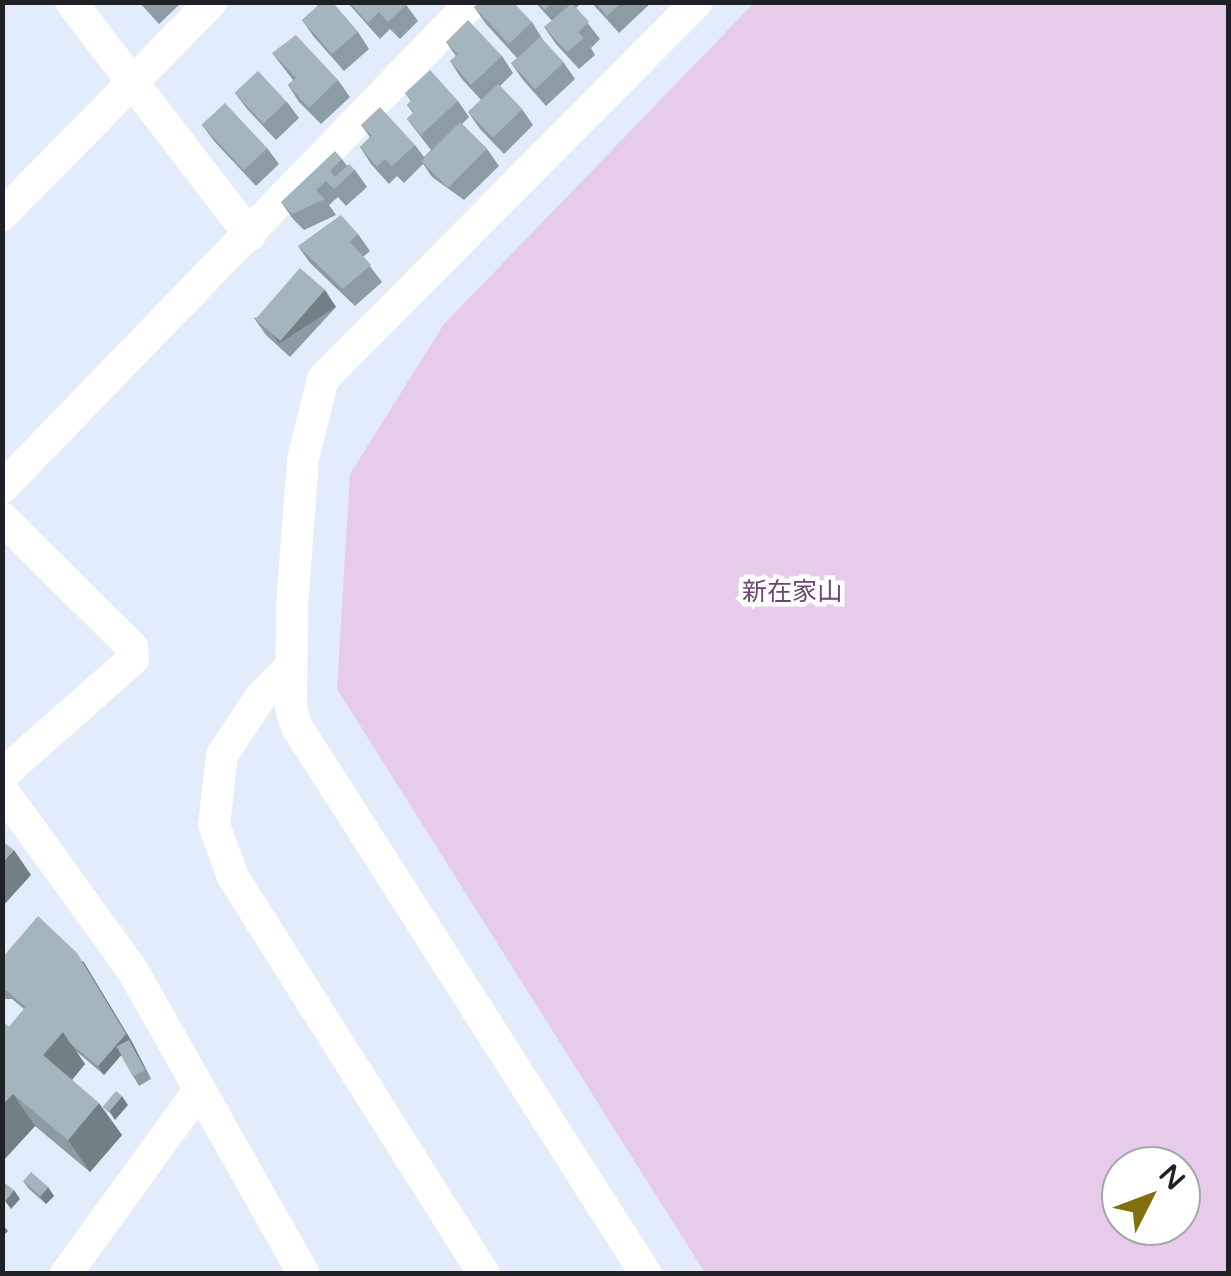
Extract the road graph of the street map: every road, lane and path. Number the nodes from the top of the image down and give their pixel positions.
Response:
1 (70, 2) edge
2 (212, 2) edge
3 (472, 2) edge
4 (697, 2) edge
5 (132, 82) junction
6 (2, 215) edge
7 (250, 235) junction
8 (2, 488) edge
9 (2, 518) edge
10 (291, 666) junction
11 (2, 775) edge
12 (2, 790) edge
13 (200, 1089) junction
14 (66, 1274) edge
15 (304, 1274) edge
16 (484, 1274) edge
17 (646, 1274) edge

1 - 5 street
2 - 5 street
3 - 7 street
4 - 10 street
5 - 6 street
5 - 7 street
7 - 8 street
9 - 11 street
10 - 16 street
10 - 17 street
12 - 13 street
13 - 14 street
13 - 15 street

